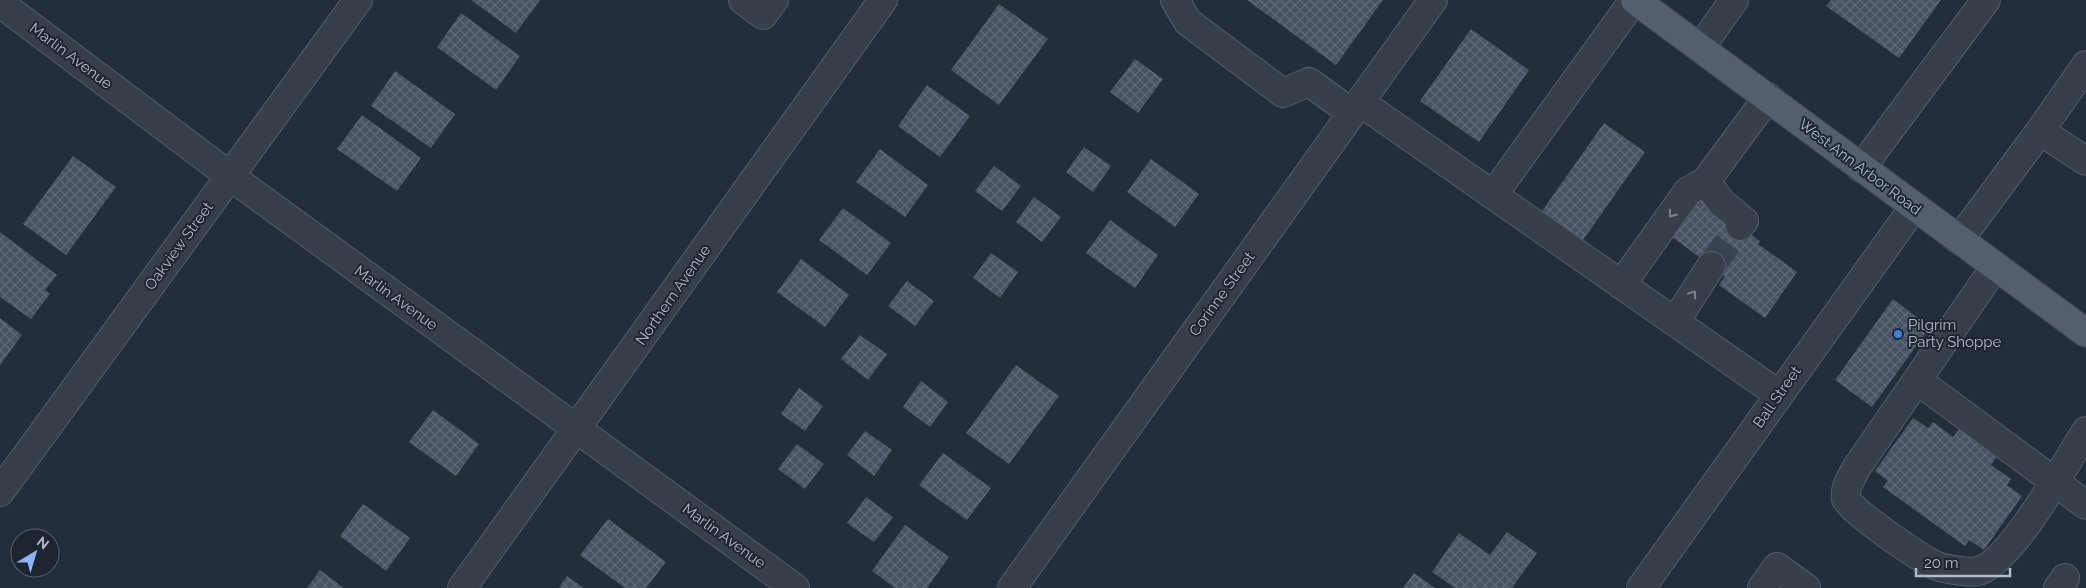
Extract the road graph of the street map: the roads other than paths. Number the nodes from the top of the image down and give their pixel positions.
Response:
1 (358, 0) edge
2 (743, 0) edge
3 (774, 0) edge
4 (882, 0) edge
5 (1175, 0) edge
6 (1433, 0) edge
7 (1634, 0) edge
8 (1734, 0) edge
9 (1986, 0) edge
10 (0, 3) edge
11 (1701, 47) junction
12 (2086, 65) edge
13 (1768, 97) junction
14 (1356, 108) junction
15 (2040, 131) junction
16 (2086, 161) edge
17 (1861, 168) junction
18 (230, 176) junction
19 (1706, 181) junction
20 (1493, 195) junction
21 (1914, 207) junction
22 (1740, 226) dead end
23 (1959, 240) junction
24 (1711, 266) tunnel mouth
25 (1995, 267) junction
26 (1621, 284) junction
27 (1675, 322) junction
28 (2086, 333) edge
29 (1917, 380) junction
30 (1778, 394) junction
31 (576, 429) junction
32 (2086, 431) edge
33 (2054, 481) junction
34 (0, 492) edge
35 (2086, 506) edge
36 (462, 588) edge
37 (795, 588) edge
38 (1012, 588) edge
39 (1641, 588) edge
40 (1762, 588) edge
41 (1806, 588) edge

1 - 18 street, Oakview Street
2 - 3 street
4 - 31 street, Northern Avenue
5 - 14 street
6 - 14 street, Corinne Street
7 - 11 main road, West Ann Arbor Road
7 - 20 street
8 - 11 street
9 - 17 street
10 - 18 street, Marlin Avenue
11 - 13 main road, West Ann Arbor Road
12 - 15 street
13 - 17 main road, West Ann Arbor Road
13 - 19 street
14 - 20 street
14 - 38 street, Corinne Street
15 - 16 street
15 - 23 street
17 - 21 main road, West Ann Arbor Road
18 - 31 street, Marlin Avenue
18 - 34 street, Oakview Street
19 - 22 street
19 -> 26 street
20 - 26 street
21 - 23 main road, West Ann Arbor Road
21 - 30 street, Ball Street
23 - 25 main road, West Ann Arbor Road
27 -> 24 street
25 - 28 main road, West Ann Arbor Road
25 - 29 street
26 - 27 street
27 - 30 street
29 - 33 street
29 - 33 street
30 - 39 street, Ball Street
31 - 36 street, Northern Avenue
31 - 37 street, Marlin Avenue
32 - 33 street
33 - 35 street
40 - 41 street

